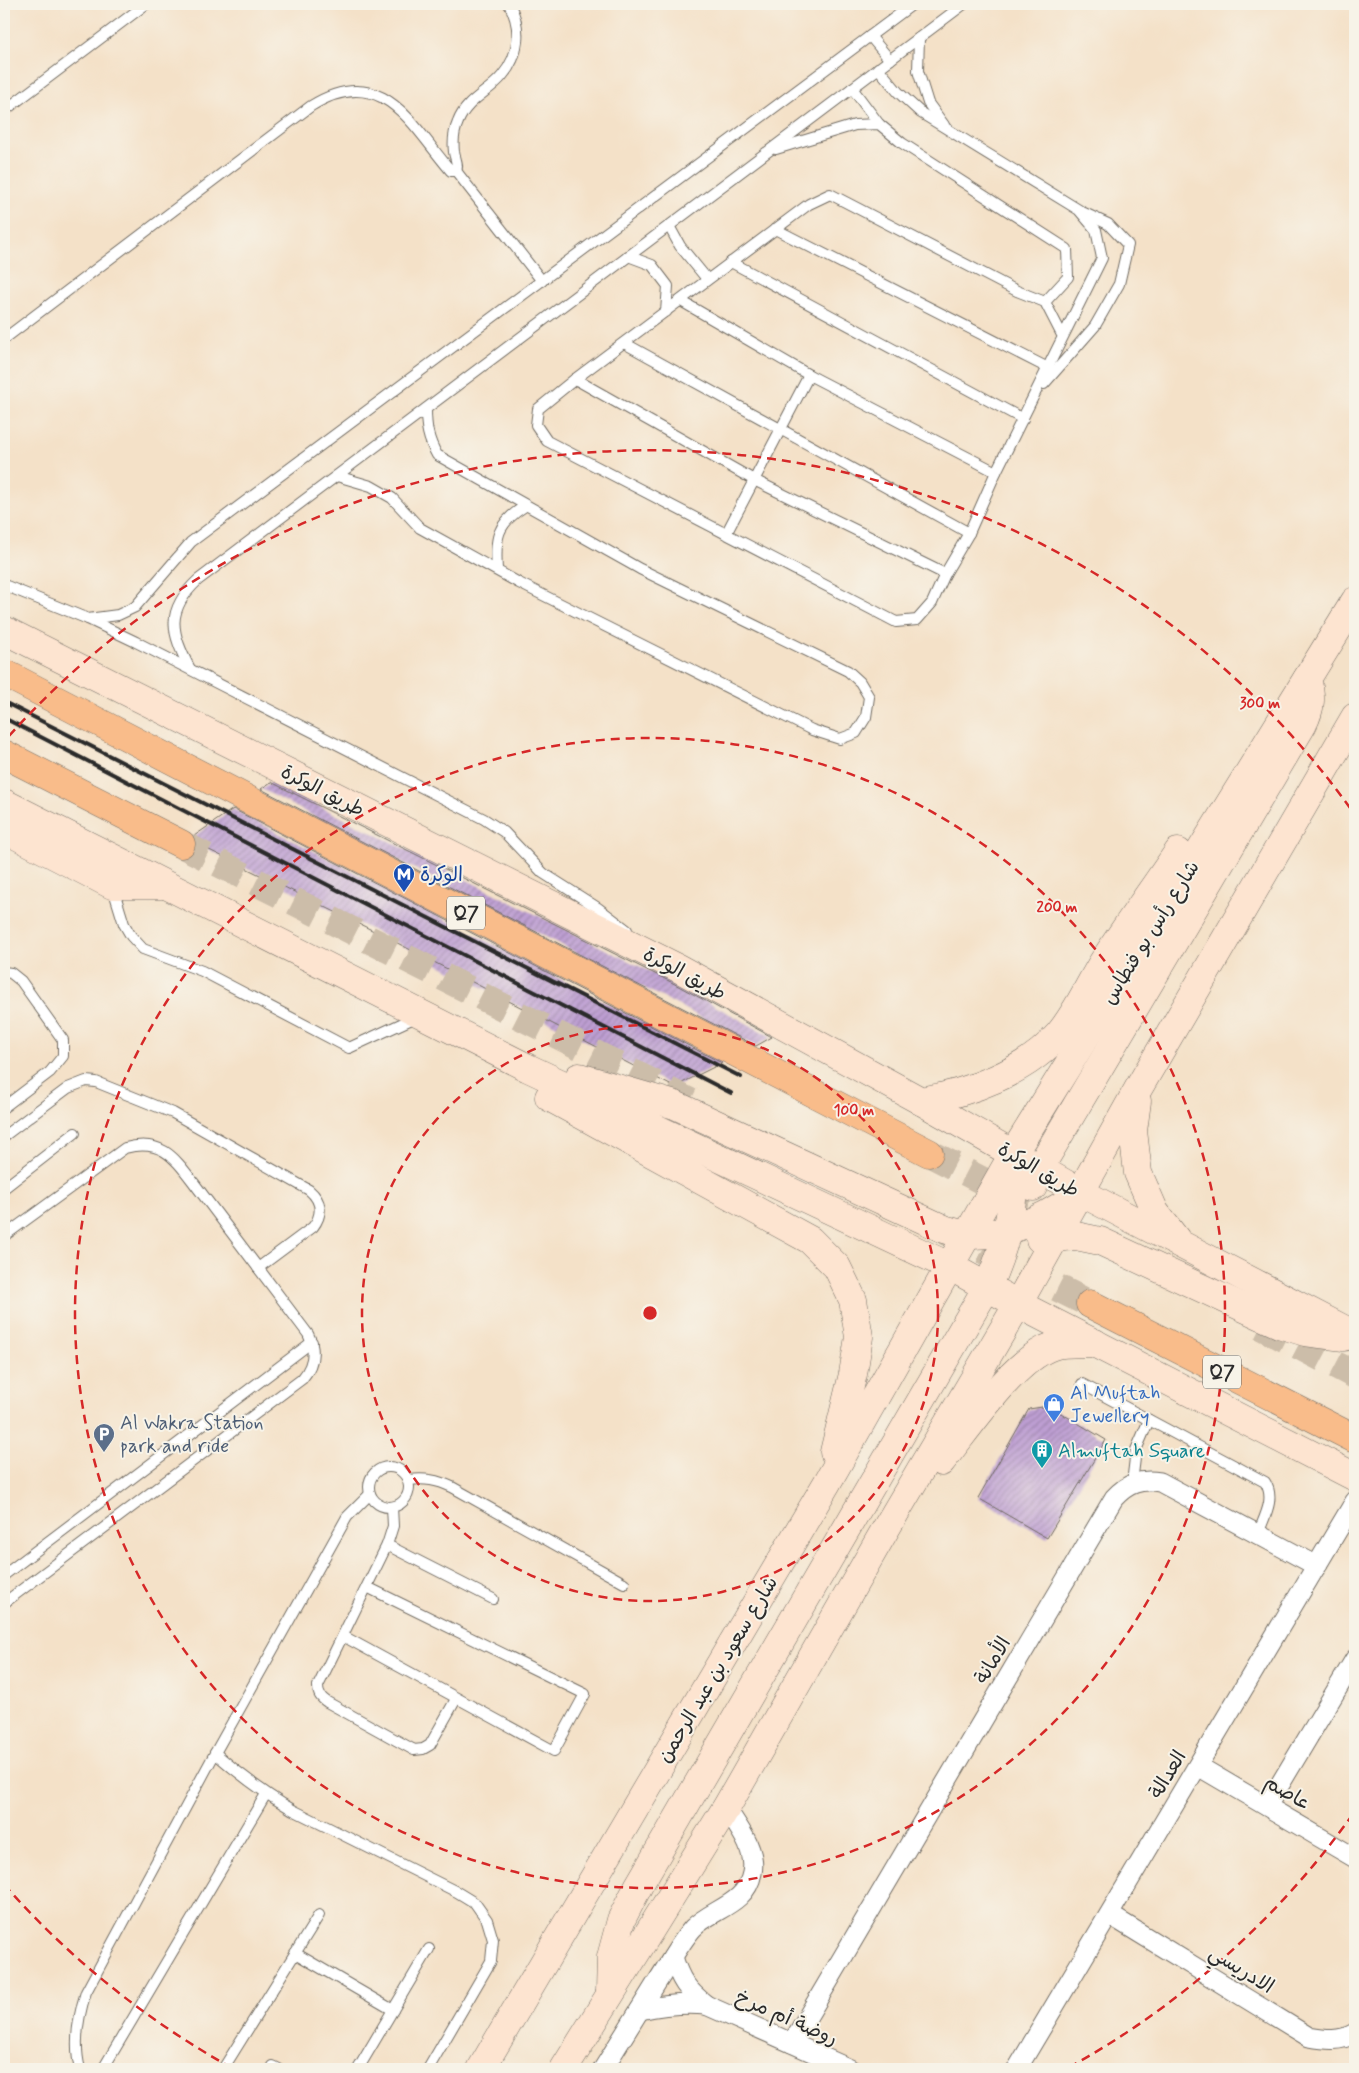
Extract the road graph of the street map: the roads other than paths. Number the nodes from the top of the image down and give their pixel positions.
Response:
1 (146, 4) edge
2 (509, 4) edge
3 (912, 4) edge
4 (964, 4) edge
5 (870, 36) junction
6 (919, 38) junction
7 (890, 60) junction
8 (878, 68) junction
9 (852, 88) junction
10 (4, 111) edge
11 (879, 124) junction
12 (948, 130) junction
13 (769, 151) junction
14 (456, 171) junction
15 (1079, 210) junction
16 (670, 226) junction
17 (775, 229) junction
18 (628, 256) junction
19 (731, 262) junction
20 (707, 279) junction
21 (542, 281) junction
22 (681, 300) junction
23 (1045, 302) junction
24 (666, 312) junction
25 (1063, 337) junction
26 (4, 339) edge
27 (624, 343) junction
28 (1048, 368) junction
29 (809, 375) junction
30 (575, 380) junction
31 (1035, 394) junction
32 (426, 409) junction
33 (1023, 419) junction
34 (780, 429) junction
35 (996, 472) junction
36 (337, 476) junction
37 (754, 480) junction
38 (525, 506) junction
39 (969, 533) junction
40 (726, 534) junction
41 (497, 570) junction
42 (945, 574) junction
43 (4, 585) edge
44 (1355, 601) edge
45 (88, 619) junction
46 (4, 630) edge
47 (190, 669) junction
48 (4, 673) edge
49 (1307, 678) junction
50 (1355, 717) edge
51 (1346, 742) edge
52 (4, 754) edge
53 (1238, 788) junction
54 (4, 803) edge
55 (4, 829) edge
56 (181, 844) tunnel mouth
57 (112, 885) junction
58 (166, 885) junction
59 (678, 968) junction
60 (4, 972) edge
61 (422, 1014) junction
62 (486, 1047) junction
63 (528, 1068) junction
64 (1138, 1089) junction
65 (920, 1101) junction
66 (4, 1107) edge
67 (75, 1133) dead end
68 (4, 1136) edge
69 (929, 1153) tunnel mouth
70 (1013, 1154) junction
71 (1040, 1169) junction
72 (4, 1188) edge
73 (1080, 1192) junction
74 (968, 1235) junction
75 (4, 1236) edge
76 (1013, 1237) junction
77 (1055, 1237) junction
78 (1181, 1246) junction
79 (950, 1267) junction
80 (258, 1268) junction
81 (987, 1287) junction
82 (1018, 1304) junction
83 (1090, 1304) tunnel mouth
84 (1355, 1337) edge
85 (312, 1342) junction
86 (1095, 1343) junction
87 (1082, 1384) dead end
88 (1149, 1420) junction
89 (1355, 1439) edge
90 (1355, 1477) edge
91 (409, 1480) junction
92 (827, 1483) junction
93 (1132, 1483) junction
94 (370, 1494) junction
95 (1355, 1501) edge
96 (392, 1507) junction
97 (1258, 1534) junction
98 (881, 1537) junction
99 (387, 1545) junction
100 (1317, 1566) junction
101 (4, 1575) edge
102 (624, 1583) dead end
103 (367, 1588) junction
104 (494, 1599) dead end
105 (4, 1603) edge
106 (343, 1636) junction
107 (1355, 1659) edge
108 (456, 1699) junction
109 (215, 1753) junction
110 (1198, 1766) junction
111 (266, 1794) junction
112 (1267, 1806) junction
113 (726, 1808) junction
114 (1355, 1858) edge
115 (1110, 1914) junction
116 (319, 1915) dead end
117 (429, 1949) dead end
118 (296, 1953) junction
119 (673, 1957) junction
120 (609, 1996) junction
121 (706, 2005) junction
122 (393, 2010) junction
123 (640, 2010) junction
124 (1355, 2033) edge
125 (792, 2043) junction
126 (80, 2069) edge
127 (103, 2069) edge
128 (223, 2069) edge
129 (358, 2069) edge
130 (428, 2069) edge
131 (482, 2069) edge
132 (564, 2069) edge
133 (603, 2069) edge
134 (850, 2069) edge
135 (1017, 2069) edge

1 - 10 lane
2 - 14 lane
3 - 5 lane
4 - 6 lane
5 - 7 lane
5 - 21 lane
6 - 7 lane
6 - 12 lane
7 - 8 lane
8 - 9 lane
8 - 12 lane
9 - 11 lane
9 - 13 lane
11 - 13 lane
11 - 23 lane
12 - 15 lane
13 - 16 lane
14 - 21 lane
14 - 26 lane
15 - 25 lane
15 - 31 lane
16 - 18 lane
16 - 20 lane
17 - 19 lane
17 - 23 lane
17 - 28 lane
18 - 24 lane
18 - 32 lane
19 - 20 lane
19 - 33 lane
20 - 22 lane
21 - 45 lane
22 - 24 lane
22 - 29 lane
23 - 25 lane
24 - 27 lane
25 - 28 lane
27 - 30 lane
27 - 34 lane
28 - 31 lane
29 - 34 lane
29 - 35 lane
30 - 37 lane
30 - 40 lane
31 - 33 lane
32 - 36 lane
32 - 38 lane
33 - 35 lane
34 - 37 lane
34 - 39 lane
35 - 39 lane
36 - 41 lane
36 - 47 lane
37 - 40 lane
37 - 42 lane
38 - 41 lane
38 - 41 lane
39 - 42 lane
40 - 42 lane
43 - 45 lane
44 - 49 main road, شارع رأس بو فنطاس
45 - 47 lane
46 - 59 main road, طريق الوكرة
47 - 59 lane
48 - 69 highway, Q7
49 - 53 main road, شارع رأس بو فنطاس
49 - 71 main road
50 - 51 main road
51 - 64 main road
52 - 56 highway
53 - 65 main road
53 - 70 main road, شارع رأس بو فنطاس
54 - 58 main road
55 - 57 main road
57 - 58 main road
57 - 61 lane
58 - 61 main road
59 - 65 main road, طريق الوكرة
60 - 66 lane
61 - 62 main road
62 - 63 main road
62 - 92 main road
63 - 74 main road
63 - 79 main road
64 - 73 main road
64 - 78 main road
65 - 70 main road, طريق الوكرة
67 - 72 lane
68 - 80 lane
70 - 71 main road, طريق الوكرة
70 - 74 main road, شارع رأس بو فنطاس
70 - 76 main road
71 - 73 main road, طريق الوكرة
71 - 76 main road
73 - 76 main road
73 - 77 main road
73 - 78 main road, طريق الوكرة
74 - 76 main road
74 - 79 main road, شارع رأس بو فنطاس
75 - 80 lane
76 - 77 main road
76 - 79 main road
76 - 81 main road
76 - 82 main road
77 - 82 main road
77 - 84 main road
78 - 84 main road, طريق الوكرة
79 - 81 main road
79 - 92 main road, شارع سعود بن عبد الرحمن
80 - 85 lane
81 - 82 main road
81 - 120 main road
82 - 86 main road
82 - 98 main road
83 - 89 highway, Q7
85 - 101 lane
85 - 105 lane
86 - 90 main road
86 - 98 main road
87 - 88 lane
88 - 93 lane
88 - 97 lane
91 - 94 lane
91 - 96 lane
91 - 102 lane
92 - 131 main road, شارع سعود بن عبد الرحمن
93 - 97 street
93 - 125 street, الأمانة
94 - 96 lane
94 - 109 lane
95 - 100 street, العدالة
96 - 99 lane
97 - 100 street
98 - 113 main road
99 - 103 lane
99 - 104 lane
100 - 110 street, العدالة
103 - 106 lane
103 - 108 lane
106 - 108 lane
106 - 108 lane
107 - 112 street
109 - 111 lane
109 - 126 lane
110 - 112 street, عاصم
110 - 115 street, العدالة
111 - 127 lane
111 - 130 lane
112 - 114 street, عاصم
113 - 119 street
113 - 120 main road
115 - 124 street, الادريسي
115 - 135 street, العدالة
116 - 118 lane
117 - 122 lane
118 - 122 lane
118 - 128 lane
119 - 121 street, روضة أم مرخ
119 - 123 street
120 - 132 main road
121 - 123 street, روضة أم مرخ
121 - 125 street, روضة أم مرخ
122 - 129 lane
123 - 133 street
125 - 134 street, روضة أم مرخ

